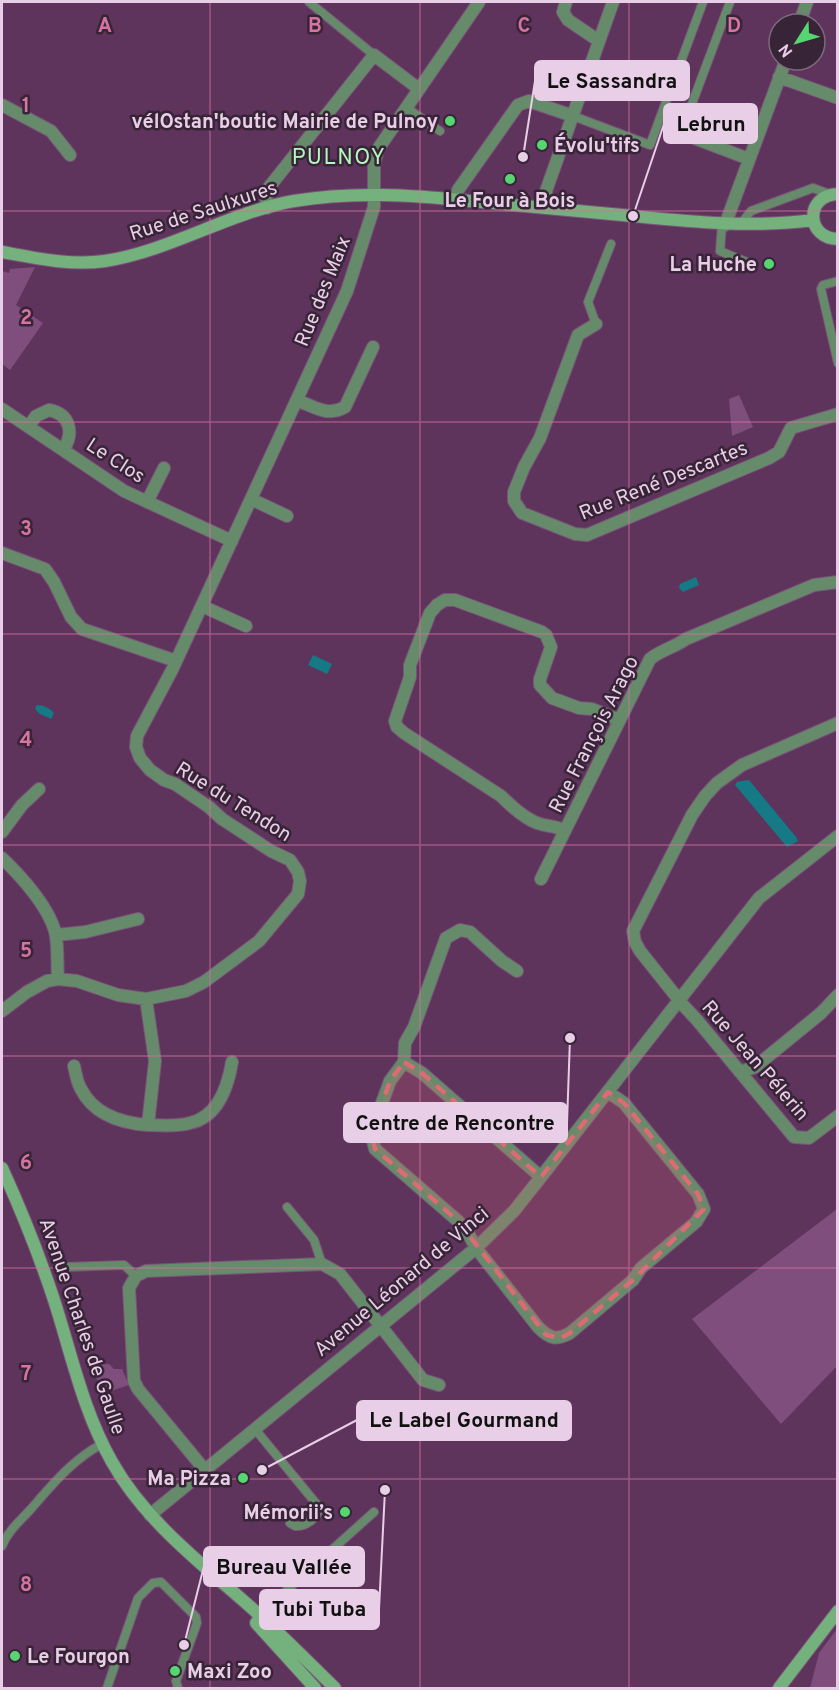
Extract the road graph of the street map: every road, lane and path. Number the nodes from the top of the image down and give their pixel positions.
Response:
1 (309, 2) edge
2 (479, 2) edge
3 (566, 2) edge
4 (613, 2) edge
5 (703, 2) edge
6 (730, 2) edge
7 (599, 41) junction
8 (374, 55) junction
9 (781, 72) edge
10 (779, 77) junction
11 (419, 89) junction
12 (837, 98) edge
13 (2, 105) edge
14 (407, 108) junction
15 (573, 116) junction
16 (440, 131) dead end
17 (677, 132) joint
18 (70, 155) dead end
19 (749, 159) junction
20 (833, 194) edge
21 (375, 195) junction
22 (456, 199) junction
23 (547, 207) junction
24 (267, 208) junction
25 (813, 220) junction
26 (724, 225) junction
27 (740, 225) junction
28 (837, 239) edge
29 (611, 244) dead end
30 (2, 252) edge
31 (749, 263) dead end
32 (837, 281) edge
33 (596, 324) joint
34 (373, 347) dead end
35 (837, 363) edge
36 (297, 400) junction
37 (2, 409) edge
38 (837, 414) edge
39 (29, 426) junction
40 (64, 449) junction
41 (164, 468) dead end
42 (251, 499) junction
43 (147, 502) junction
44 (287, 516) dead end
45 (232, 541) junction
46 (2, 553) edge
47 (837, 582) edge
48 (202, 606) junction
49 (246, 626) dead end
50 (176, 661) junction
51 (619, 720) junction
52 (837, 723) edge
53 (39, 789) dead end
54 (565, 831) junction
55 (2, 832) edge
56 (837, 836) edge
57 (2, 858) edge
58 (541, 879) dead end
59 (138, 919) dead end
60 (56, 935) junction
61 (517, 971) dead end
62 (58, 979) junction
63 (837, 995) edge
64 (146, 999) junction
65 (679, 1000) junction
66 (2, 1011) edge
67 (232, 1062) dead end
68 (404, 1062) junction
69 (74, 1066) dead end
70 (740, 1072) junction
71 (608, 1092) junction
72 (837, 1116) edge
73 (148, 1125) junction
74 (2, 1168) edge
75 (542, 1177) junction
76 (287, 1207) dead end
77 (476, 1248) junction
78 (322, 1264) junction
79 (64, 1268) dead end
80 (136, 1276) junction
81 (380, 1325) junction
82 (440, 1385) dead end
83 (254, 1428) junction
84 (102, 1444) junction
85 (204, 1469) junction
86 (374, 1512) dead end
87 (150, 1515) junction
88 (290, 1523) dead end
89 (2, 1546) edge
90 (837, 1611) edge
91 (256, 1618) junction
92 (785, 1685) edge
93 (315, 1688) edge
94 (107, 1689) edge
95 (178, 1689) edge
96 (335, 1689) edge

1 - 8 lane
2 - 11 street, Rue des Maix
3 - 7 street
4 - 7 street
5 - 15 lane
6 - 17 lane
7 - 15 street
8 - 11 street
8 - 24 street
9 - 10 street
10 - 12 street
10 - 19 street
11 - 14 street, Rue des Maix
13 - 18 street
14 - 16 lane
14 - 21 street, Rue des Maix
15 - 22 street
15 - 23 street
17 - 19 street
19 - 26 street
20 - 25 street
20 - 27 lane
21 - 22 street, Rue de Saulxures
21 - 24 street, Rue de Saulxures
21 - 36 street, Rue des Maix
22 - 23 street, Rue de Saulxures
23 - 26 street, Rue de Saulxures
24 - 30 street, Rue de Saulxures
25 - 27 street, Rue de Saulxures
25 - 28 street
26 - 27 street, Rue de Saulxures
26 - 31 lane
29 - 33 lane
32 - 35 lane
33 - 38 street, Rue René Descartes
34 - 36 street
36 - 42 street, Rue des Maix
37 - 39 street, Le Clos
39 - 40 street, Le Clos
39 - 40 street, Le Clos
40 - 43 street, Le Clos
41 - 43 street, Le Clos
42 - 44 street
42 - 45 street, Rue des Maix
43 - 45 street, Le Clos
45 - 48 street, Rue des Maix
46 - 50 street
47 - 51 street, Rue François Arago
48 - 49 street
48 - 50 street, Rue des Maix
50 - 64 street, Rue du Tendon
51 - 54 street, Rue François Arago
51 - 54 street
52 - 65 street, Rue Jean Pélerin
53 - 55 street
54 - 58 street, Rue François Arago
56 - 65 street, Avenue Léonard de Vinci
57 - 60 street
59 - 60 street
60 - 62 street
61 - 68 street
62 - 64 street, Rue du Tendon
62 - 66 street
63 - 70 street
64 - 73 street
65 - 70 street, Rue Jean Pélerin
65 - 71 street, Avenue Léonard de Vinci
67 - 73 street
68 - 75 street
68 - 77 street
69 - 73 street
70 - 72 street, Rue Jean Pélerin
71 - 75 street, Avenue Léonard de Vinci
71 - 77 street
74 - 84 street, Avenue Charles de Gaulle
75 - 77 street, Avenue Léonard de Vinci
76 - 78 lane
77 - 81 street, Avenue Léonard de Vinci
78 - 80 street
78 - 81 street
79 - 80 lane
80 - 85 street
81 - 82 street
81 - 83 street, Avenue Léonard de Vinci
83 - 85 street, Avenue Léonard de Vinci
83 - 88 lane
84 - 87 street, Avenue Charles de Gaulle
84 - 89 lane
85 - 87 street, Avenue Léonard de Vinci
86 - 91 lane
87 - 91 street, Avenue Charles de Gaulle
90 - 92 street
91 - 93 street, Avenue Charles de Gaulle
91 - 96 street, Avenue Charles de Gaulle
94 - 95 lane

